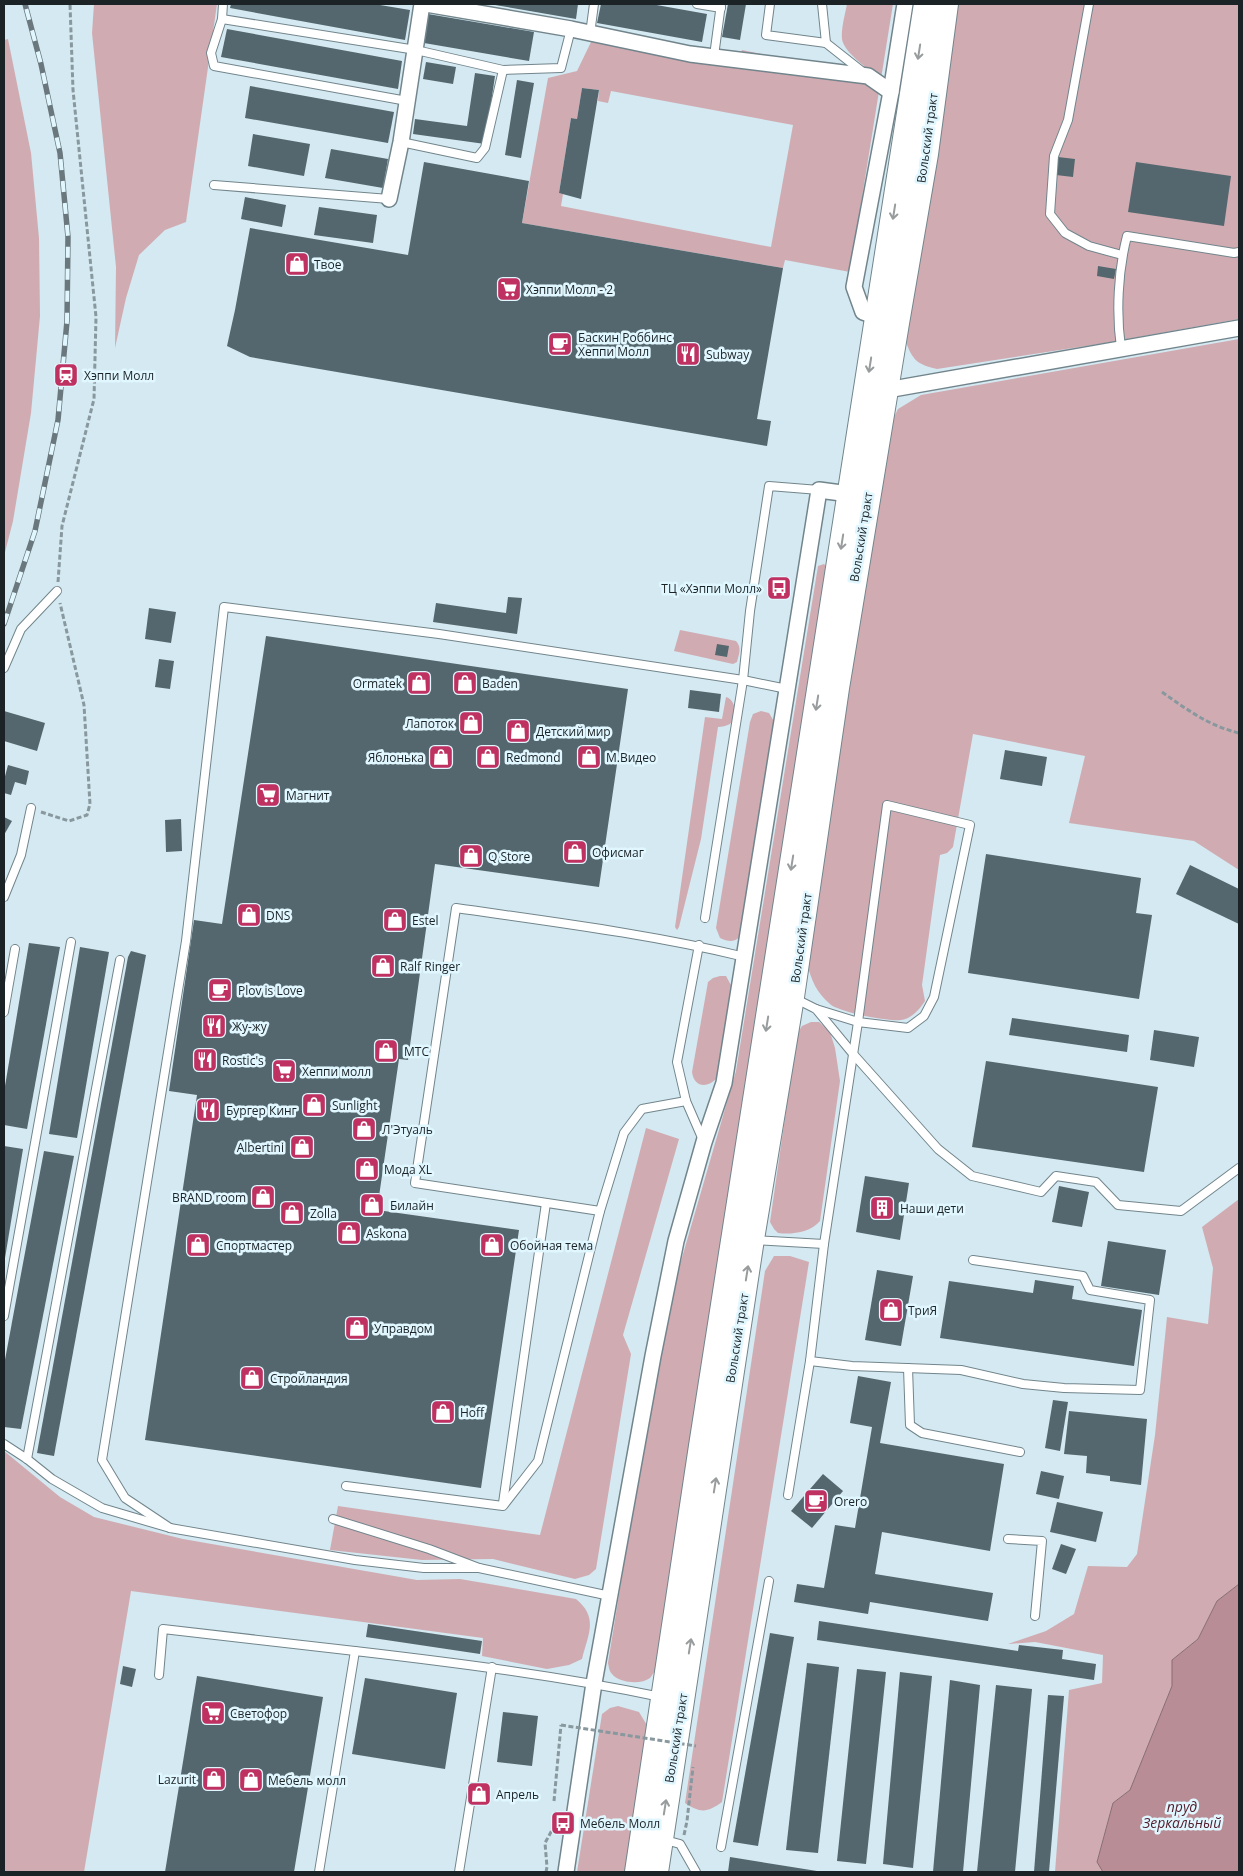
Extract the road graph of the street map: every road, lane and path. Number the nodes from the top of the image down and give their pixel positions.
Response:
1 (70, 4) edge
2 (223, 4) edge
3 (424, 4) edge
4 (594, 4) edge
5 (697, 4) edge
6 (770, 4) edge
7 (822, 4) edge
8 (905, 4) edge
9 (926, 4) edge
10 (946, 4) edge
11 (1089, 4) edge
12 (721, 6) edge
13 (222, 19) junction
14 (571, 29) junction
15 (590, 35) junction
16 (826, 43) junction
17 (416, 50) junction
18 (714, 56) junction
19 (503, 70) junction
20 (868, 76) junction
21 (891, 92) junction
22 (407, 101) junction
23 (401, 142) junction
24 (214, 185) dead end
25 (390, 199) joint
26 (1239, 252) edge
27 (1122, 255) junction
28 (877, 317) junction
29 (1239, 328) edge
30 (1121, 348) junction
31 (887, 390) junction
32 (818, 490) junction
33 (849, 494) junction
34 (57, 591) junction
35 (4, 668) edge
36 (743, 680) junction
37 (787, 689) junction
38 (1162, 692) dead end
39 (1239, 733) edge
40 (31, 808) joint
41 (4, 897) edge
42 (705, 918) dead end
43 (71, 942) dead end
44 (699, 945) junction
45 (15, 948) dead end
46 (745, 957) junction
47 (120, 960) dead end
48 (792, 997) junction
49 (816, 1009) junction
50 (4, 1012) edge
51 (858, 1022) junction
52 (854, 1055) junction
53 (686, 1101) junction
54 (704, 1142) junction
55 (1239, 1168) edge
56 (546, 1204) junction
57 (600, 1211) junction
58 (752, 1239) junction
59 (824, 1244) junction
60 (972, 1260) dead end
61 (4, 1316) edge
62 (810, 1361) junction
63 (908, 1368) junction
64 (4, 1444) edge
65 (1020, 1452) dead end
66 (27, 1459) junction
67 (346, 1486) dead end
68 (788, 1496) dead end
69 (502, 1506) junction
70 (334, 1519) dead end
71 (170, 1528) junction
72 (1008, 1540) dead end
73 (479, 1568) junction
74 (769, 1581) dead end
75 (610, 1596) junction
76 (1035, 1616) dead end
77 (355, 1651) junction
78 (492, 1667) junction
79 (159, 1675) dead end
80 (594, 1683) junction
81 (663, 1697) junction
82 (695, 1755) dead end
83 (694, 1765) dead end
84 (554, 1801) dead end
85 (562, 1812) dead end
86 (687, 1821) dead end
87 (670, 1842) junction
88 (721, 1847) dead end
89 (319, 1872) edge
90 (459, 1872) edge
91 (546, 1872) edge
92 (566, 1872) edge
93 (637, 1872) edge
94 (656, 1872) edge
95 (696, 1872) edge

1 - 34 path
2 - 13 lane
3 - 14 street
3 - 17 street
4 - 15 lane
5 - 12 lane
6 - 16 lane
7 - 16 lane
8 - 21 street
9 -> 28 main road, Вольский тракт
10 - 31 main road, Вольский тракт
11 - 27 lane
12 - 18 lane
13 - 17 lane
13 - 22 lane
14 - 15 street
14 - 19 lane
15 - 18 street
16 - 20 lane
17 - 19 lane
17 - 22 street
18 - 20 street
19 - 23 lane
20 - 21 street
21 - 28 street
22 - 23 street
23 - 25 street
24 - 25 lane
26 - 27 lane
27 - 30 lane
28 -> 33 main road, Вольский тракт
29 - 30 street
30 - 31 street
31 - 48 main road, Вольский тракт
32 - 33 street
32 - 36 lane
32 - 37 street
33 -> 81 main road, Вольский тракт
34 - 35 lane
34 - 40 path
36 - 37 lane
36 - 42 lane
36 - 71 lane
37 - 46 street
38 - 39 path
40 - 41 lane
43 - 61 lane
44 - 46 lane
44 - 53 lane
44 - 56 lane
45 - 50 lane
46 - 54 street
47 - 66 lane
48 - 49 lane
48 - 58 main road, Вольский тракт
49 - 51 lane
49 - 52 lane
51 - 51 lane
51 - 52 lane
52 - 55 lane
52 - 59 lane
53 - 54 lane
53 - 57 lane
54 - 75 street
56 - 57 lane
56 - 69 lane
57 - 69 lane
58 - 59 lane
87 -> 58 main road, Вольский тракт
59 - 62 lane
60 - 63 lane
62 - 63 lane
62 - 68 lane
63 - 65 lane
64 - 66 lane
66 - 71 lane
67 - 69 lane
70 - 73 lane
71 - 73 lane
72 - 76 lane
73 - 75 lane
74 - 88 lane
75 - 80 street
77 - 78 lane
77 - 79 lane
77 - 89 lane
78 - 80 lane
78 - 90 lane
80 - 81 lane
80 - 92 street
81 - 93 main road, Вольский тракт
82 - 84 path, bridge
83 - 86 path
85 - 91 path
87 - 94 main road, Вольский тракт
87 - 95 lane

